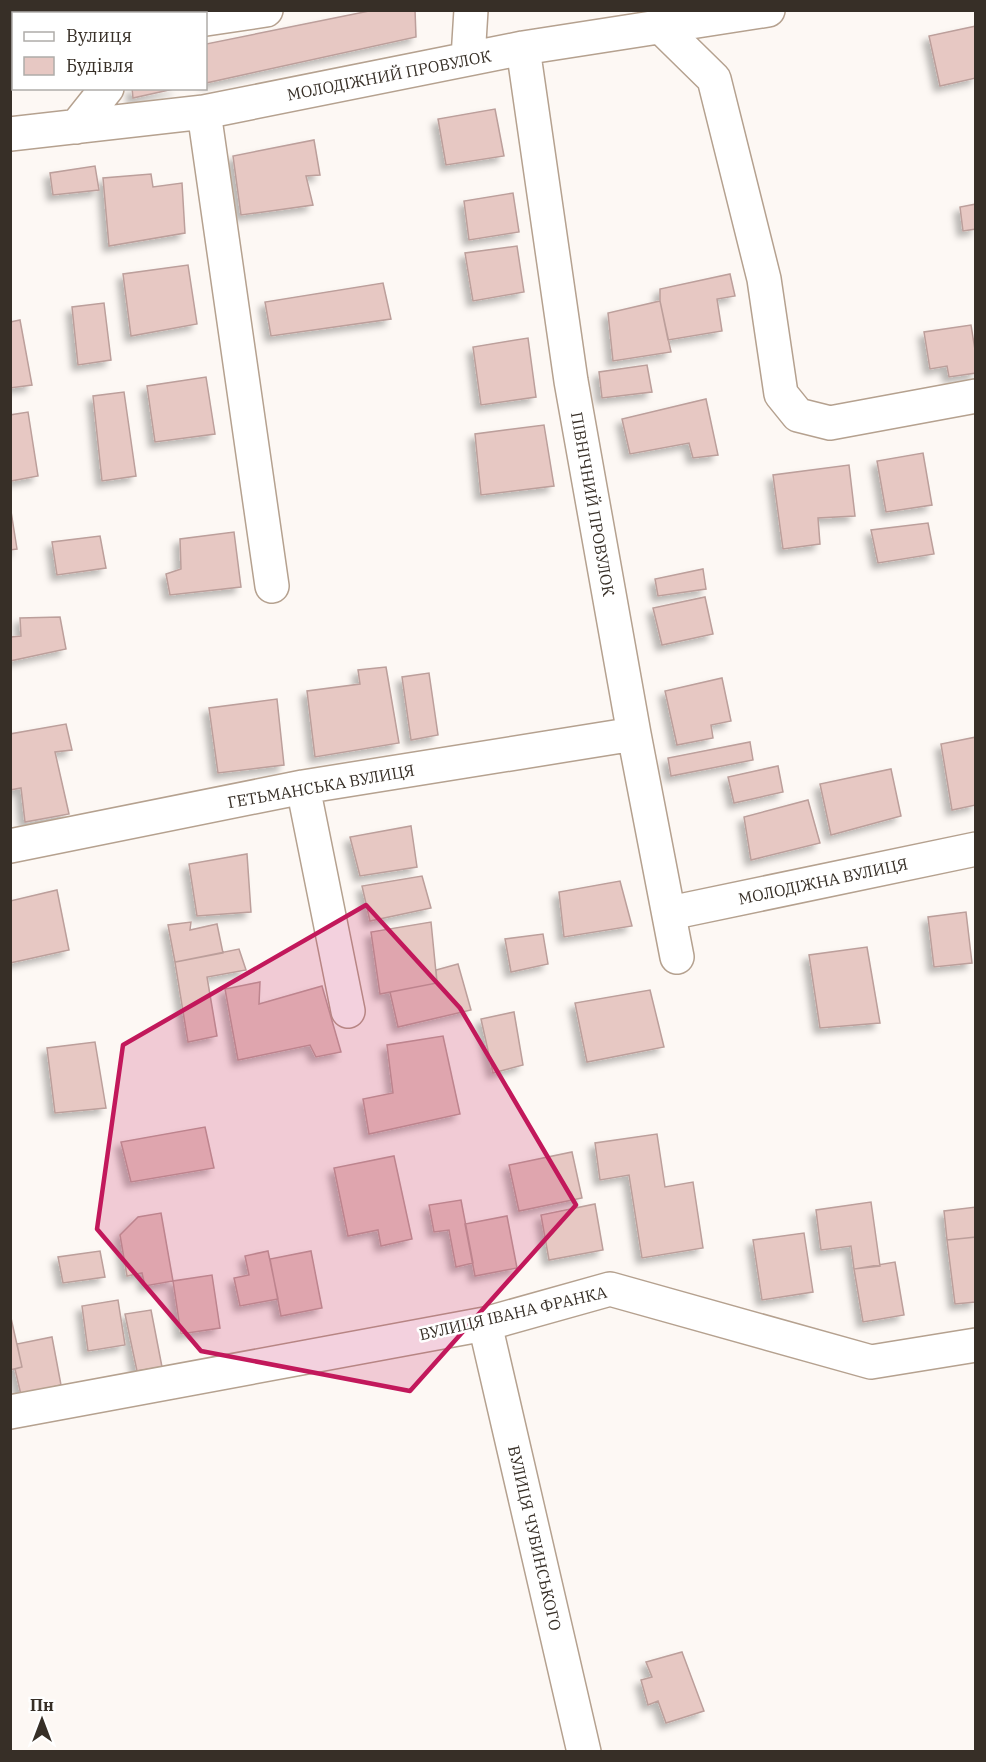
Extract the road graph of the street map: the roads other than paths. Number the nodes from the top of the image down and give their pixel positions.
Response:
1 (471, 10) edge
2 (768, 10) edge
3 (266, 11) edge
4 (207, 19) edge
5 (661, 27) junction
6 (523, 48) junction
7 (468, 58) junction
8 (104, 90) edge
9 (204, 112) junction
10 (76, 127) junction
11 (10, 134) edge
12 (975, 396) edge
13 (272, 586) dead end
14 (634, 734) junction
15 (303, 787) junction
16 (10, 846) edge
17 (975, 849) edge
18 (670, 914) junction
19 (677, 957) dead end
20 (348, 1011) dead end
21 (485, 1323) junction
22 (975, 1345) edge
23 (10, 1412) edge
24 (584, 1752) edge

1 - 7 street
2 - 5 street, МОЛОДІЖНИЙ ПРОВУЛОК
3 - 4 street
5 - 6 street, МОЛОДІЖНИЙ ПРОВУЛОК
5 - 12 street
6 - 7 street, МОЛОДІЖНИЙ ПРОВУЛОК
6 - 14 street, ПІВНІЧНИЙ ПРОВУЛОК
7 - 9 street, МОЛОДІЖНИЙ ПРОВУЛОК
8 - 10 street
9 - 10 street, МОЛОДІЖНИЙ ПРОВУЛОК
9 - 13 street
10 - 11 street, МОЛОДІЖНИЙ ПРОВУЛОК
14 - 15 street, ГЕТЬМАНСЬКА ВУЛИЦЯ
14 - 18 street, ПІВНІЧНИЙ ПРОВУЛОК
15 - 16 street, ГЕТЬМАНСЬКА ВУЛИЦЯ
15 - 20 street
17 - 18 street, МОЛОДІЖНА ВУЛИЦЯ
18 - 19 street, ПІВНІЧНИЙ ПРОВУЛОК
21 - 22 street, ВУЛИЦЯ ІВАНА ФРАНКА
21 - 23 street, ВУЛИЦЯ ІВАНА ФРАНКА
21 - 24 street, ВУЛИЦЯ ЧУБИНСЬКОГО

